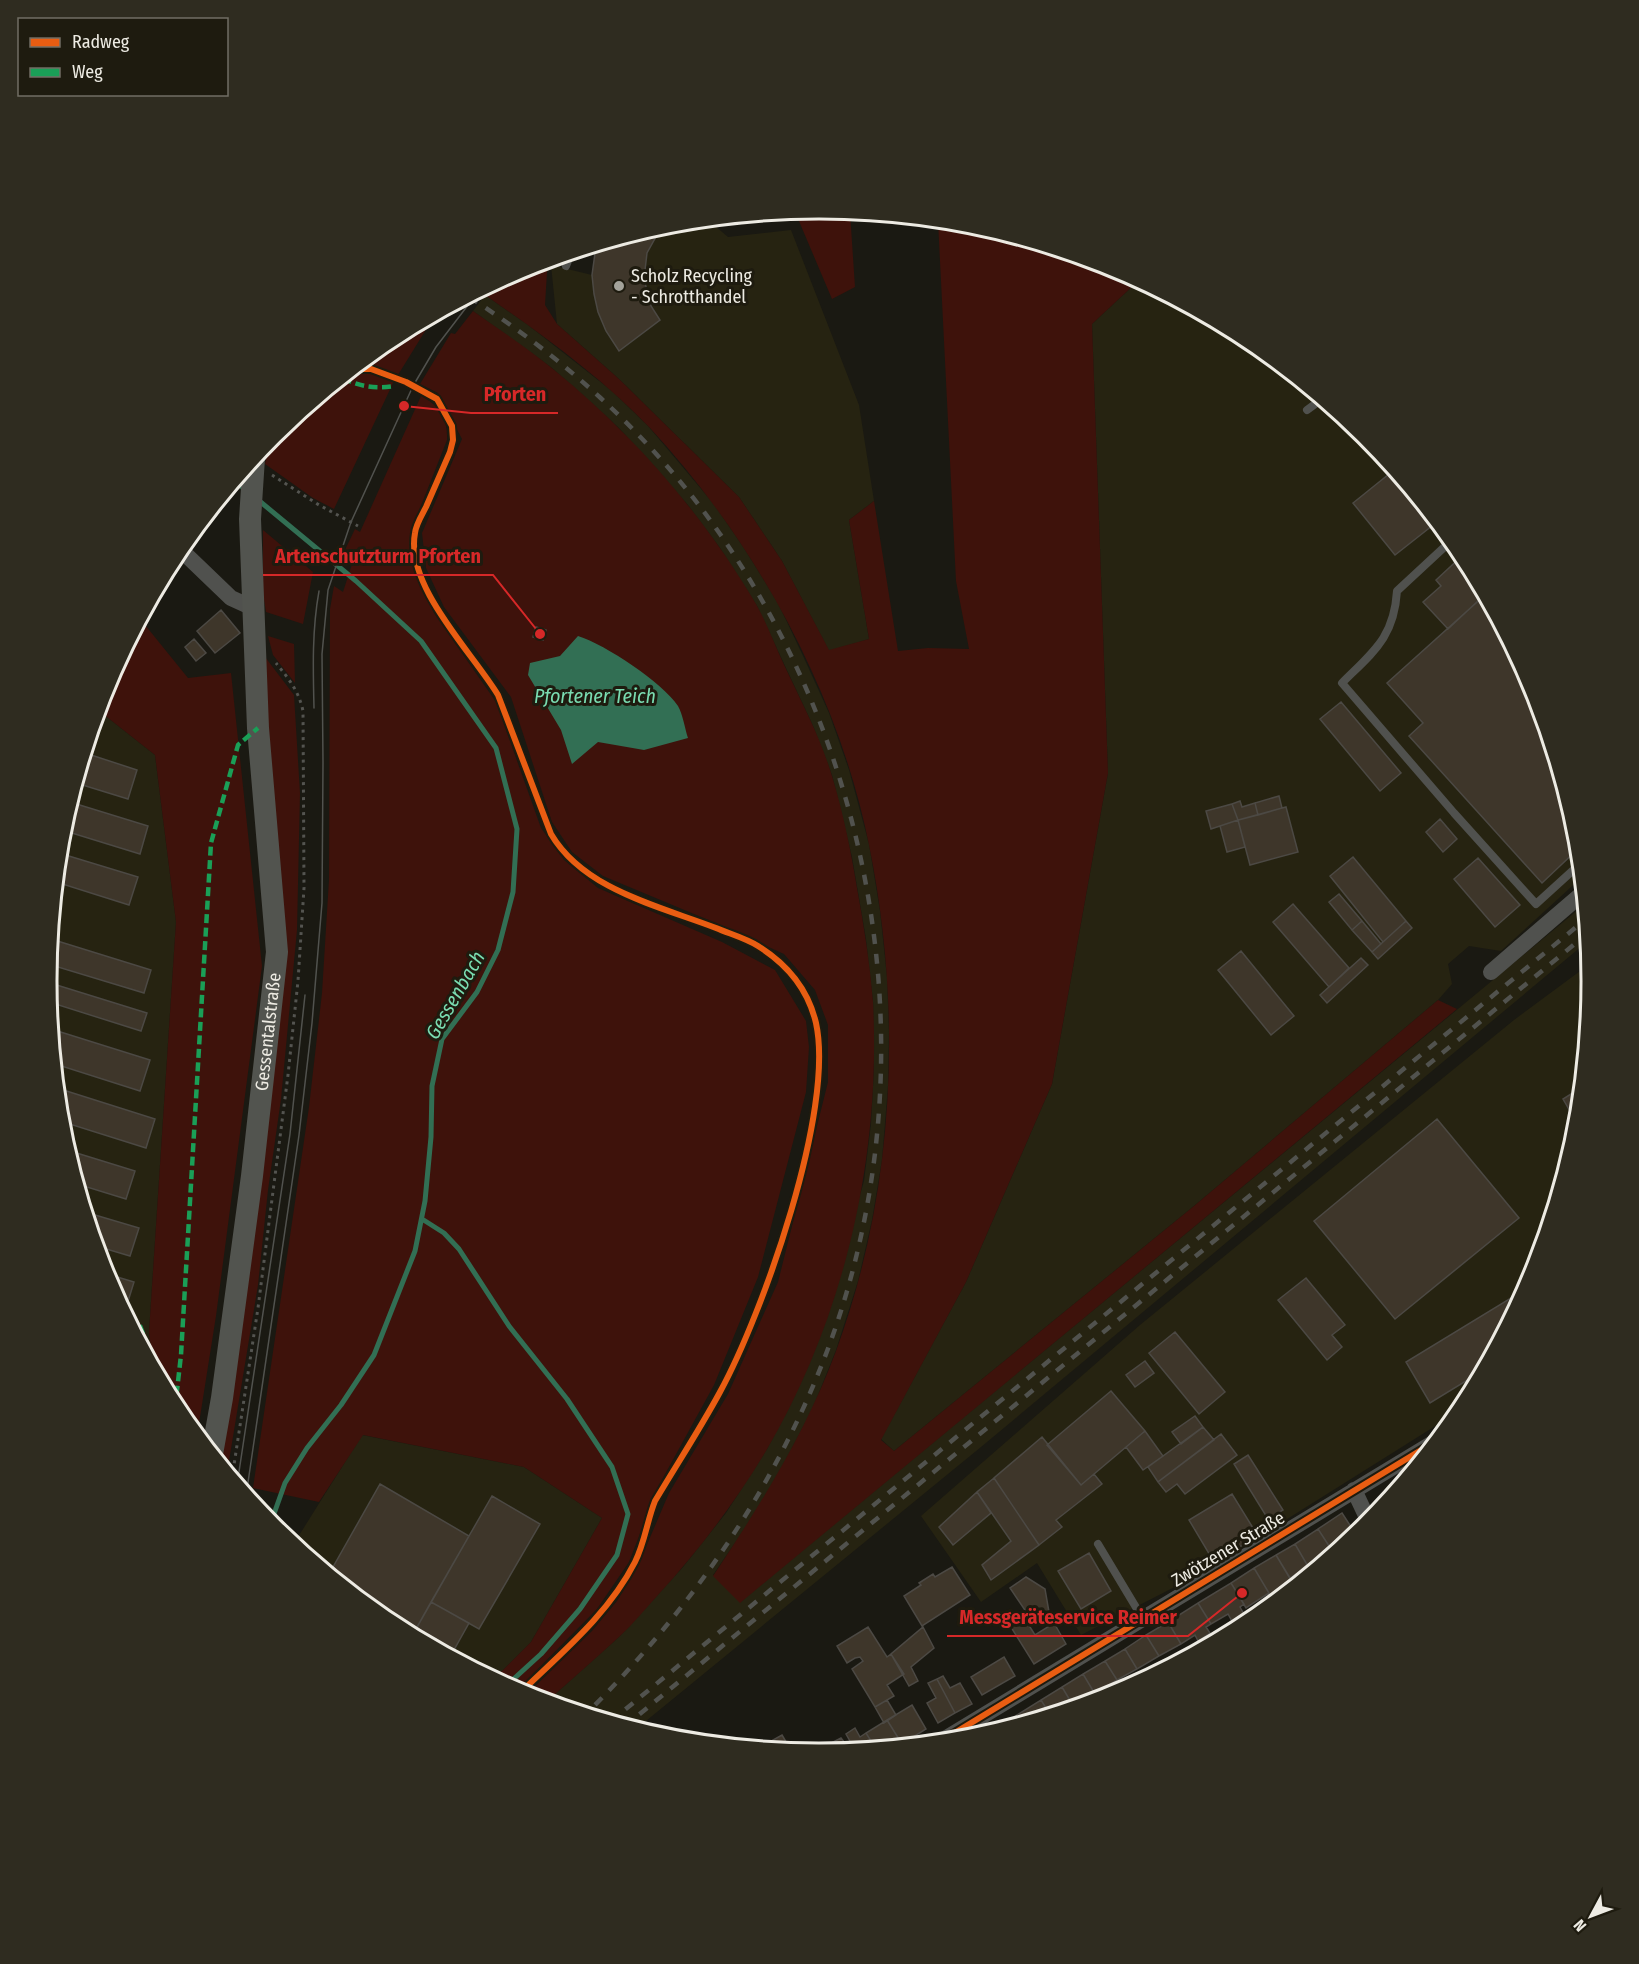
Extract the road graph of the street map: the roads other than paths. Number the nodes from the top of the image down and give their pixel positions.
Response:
1 (568, 262) edge
2 (566, 266) dead end
3 (1316, 404) edge
4 (1308, 410) dead end
5 (259, 468) edge
6 (1445, 547) edge
7 (187, 556) edge
8 (253, 608) junction
9 (1573, 870) edge
10 (1577, 898) edge
11 (1491, 972) dead end
12 (214, 1444) edge
13 (1421, 1450) edge
14 (1354, 1490) junction
15 (1365, 1514) edge
16 (1098, 1544) dead end
17 (1143, 1618) junction
18 (956, 1732) edge

1 - 2 lane
3 - 4 lane
5 - 8 main road, Gessentalstraße
6 - 9 lane
7 - 8 street
8 - 12 main road, Gessentalstraße
10 - 11 street
13 - 14 street, Zwötzener Straße
14 - 15 street
14 - 17 street, Zwötzener Straße
16 - 17 lane
17 - 18 street, Zwötzener Straße

